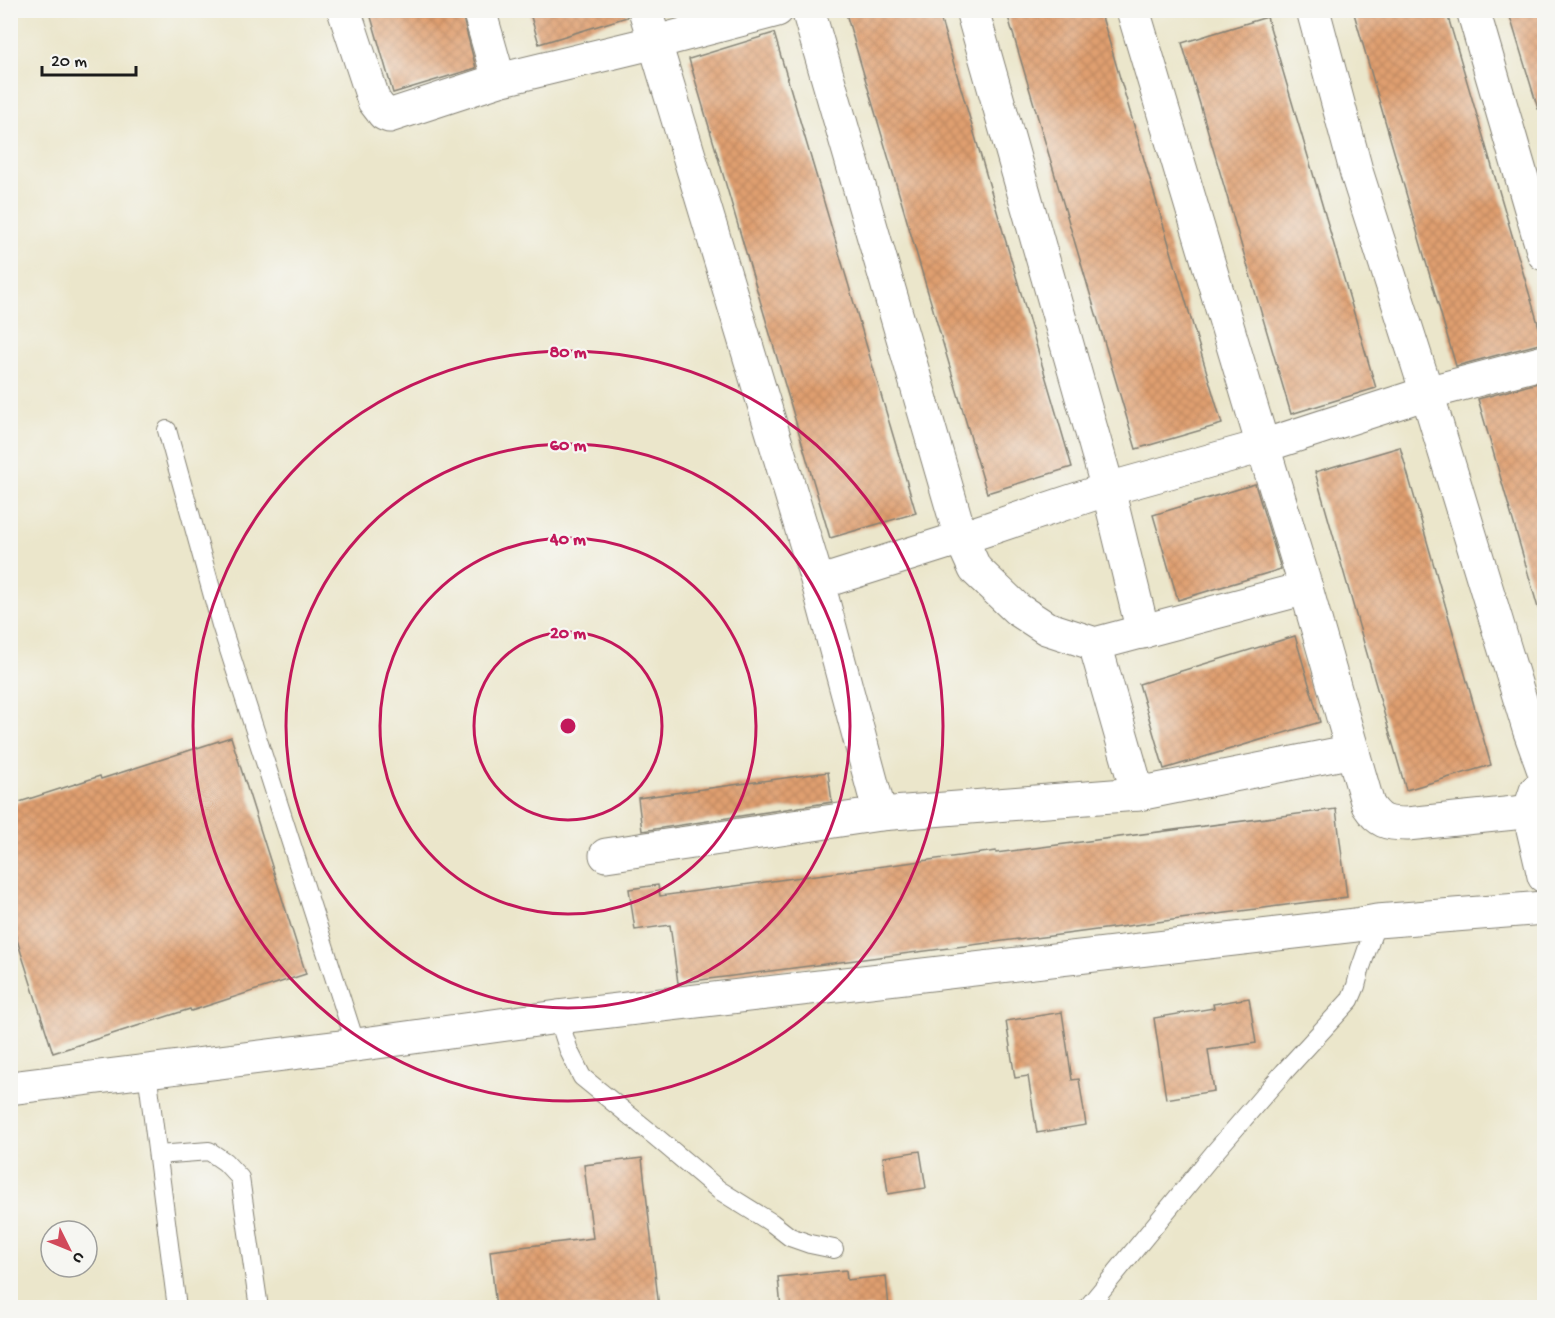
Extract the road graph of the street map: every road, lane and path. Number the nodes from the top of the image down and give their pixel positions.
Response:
1 (344, 10) edge
2 (479, 10) edge
3 (645, 10) edge
4 (777, 10) edge
5 (808, 10) edge
6 (972, 10) edge
7 (1313, 10) edge
8 (1473, 10) edge
9 (1140, 12) edge
10 (656, 42) junction
11 (499, 80) junction
12 (1545, 254) edge
13 (1545, 362) edge
14 (1427, 393) junction
15 (167, 430) dead end
16 (1263, 446) junction
17 (1108, 489) junction
18 (961, 538) junction
19 (818, 583) junction
20 (1306, 588) junction
21 (1143, 632) junction
22 (1095, 644) junction
23 (1537, 728) edge
24 (1353, 751) junction
25 (1544, 770) edge
26 (1138, 794) junction
27 (1537, 811) edge
28 (880, 814) junction
29 (606, 855) dead end
30 (1543, 869) edge
31 (1545, 908) edge
32 (1366, 923) junction
33 (558, 1017) junction
34 (356, 1046) junction
35 (147, 1071) junction
36 (10, 1088) edge
37 (158, 1155) junction
38 (834, 1249) dead end
39 (177, 1308) edge
40 (259, 1308) edge
41 (1087, 1308) edge

1 - 11 street
2 - 11 street
3 - 10 street
4 - 10 street
5 - 18 street
6 - 17 street
7 - 14 street
8 - 12 street
9 - 16 street
10 - 11 street
10 - 19 street
13 - 14 street
14 - 16 street
14 - 23 street
15 - 34 lane
16 - 17 street
16 - 20 street
17 - 18 street
17 - 21 street
18 - 19 street
18 - 22 street
19 - 28 street
20 - 21 street
20 - 24 street
21 - 22 street
22 - 26 street
23 - 25 street
24 - 26 street
24 - 27 street
25 - 27 street
26 - 28 street
27 - 30 street
28 - 29 street
31 - 32 street
32 - 33 street
32 - 41 lane
33 - 34 street
33 - 38 lane
34 - 35 street
35 - 36 street
35 - 37 lane
37 - 39 lane
37 - 40 lane

